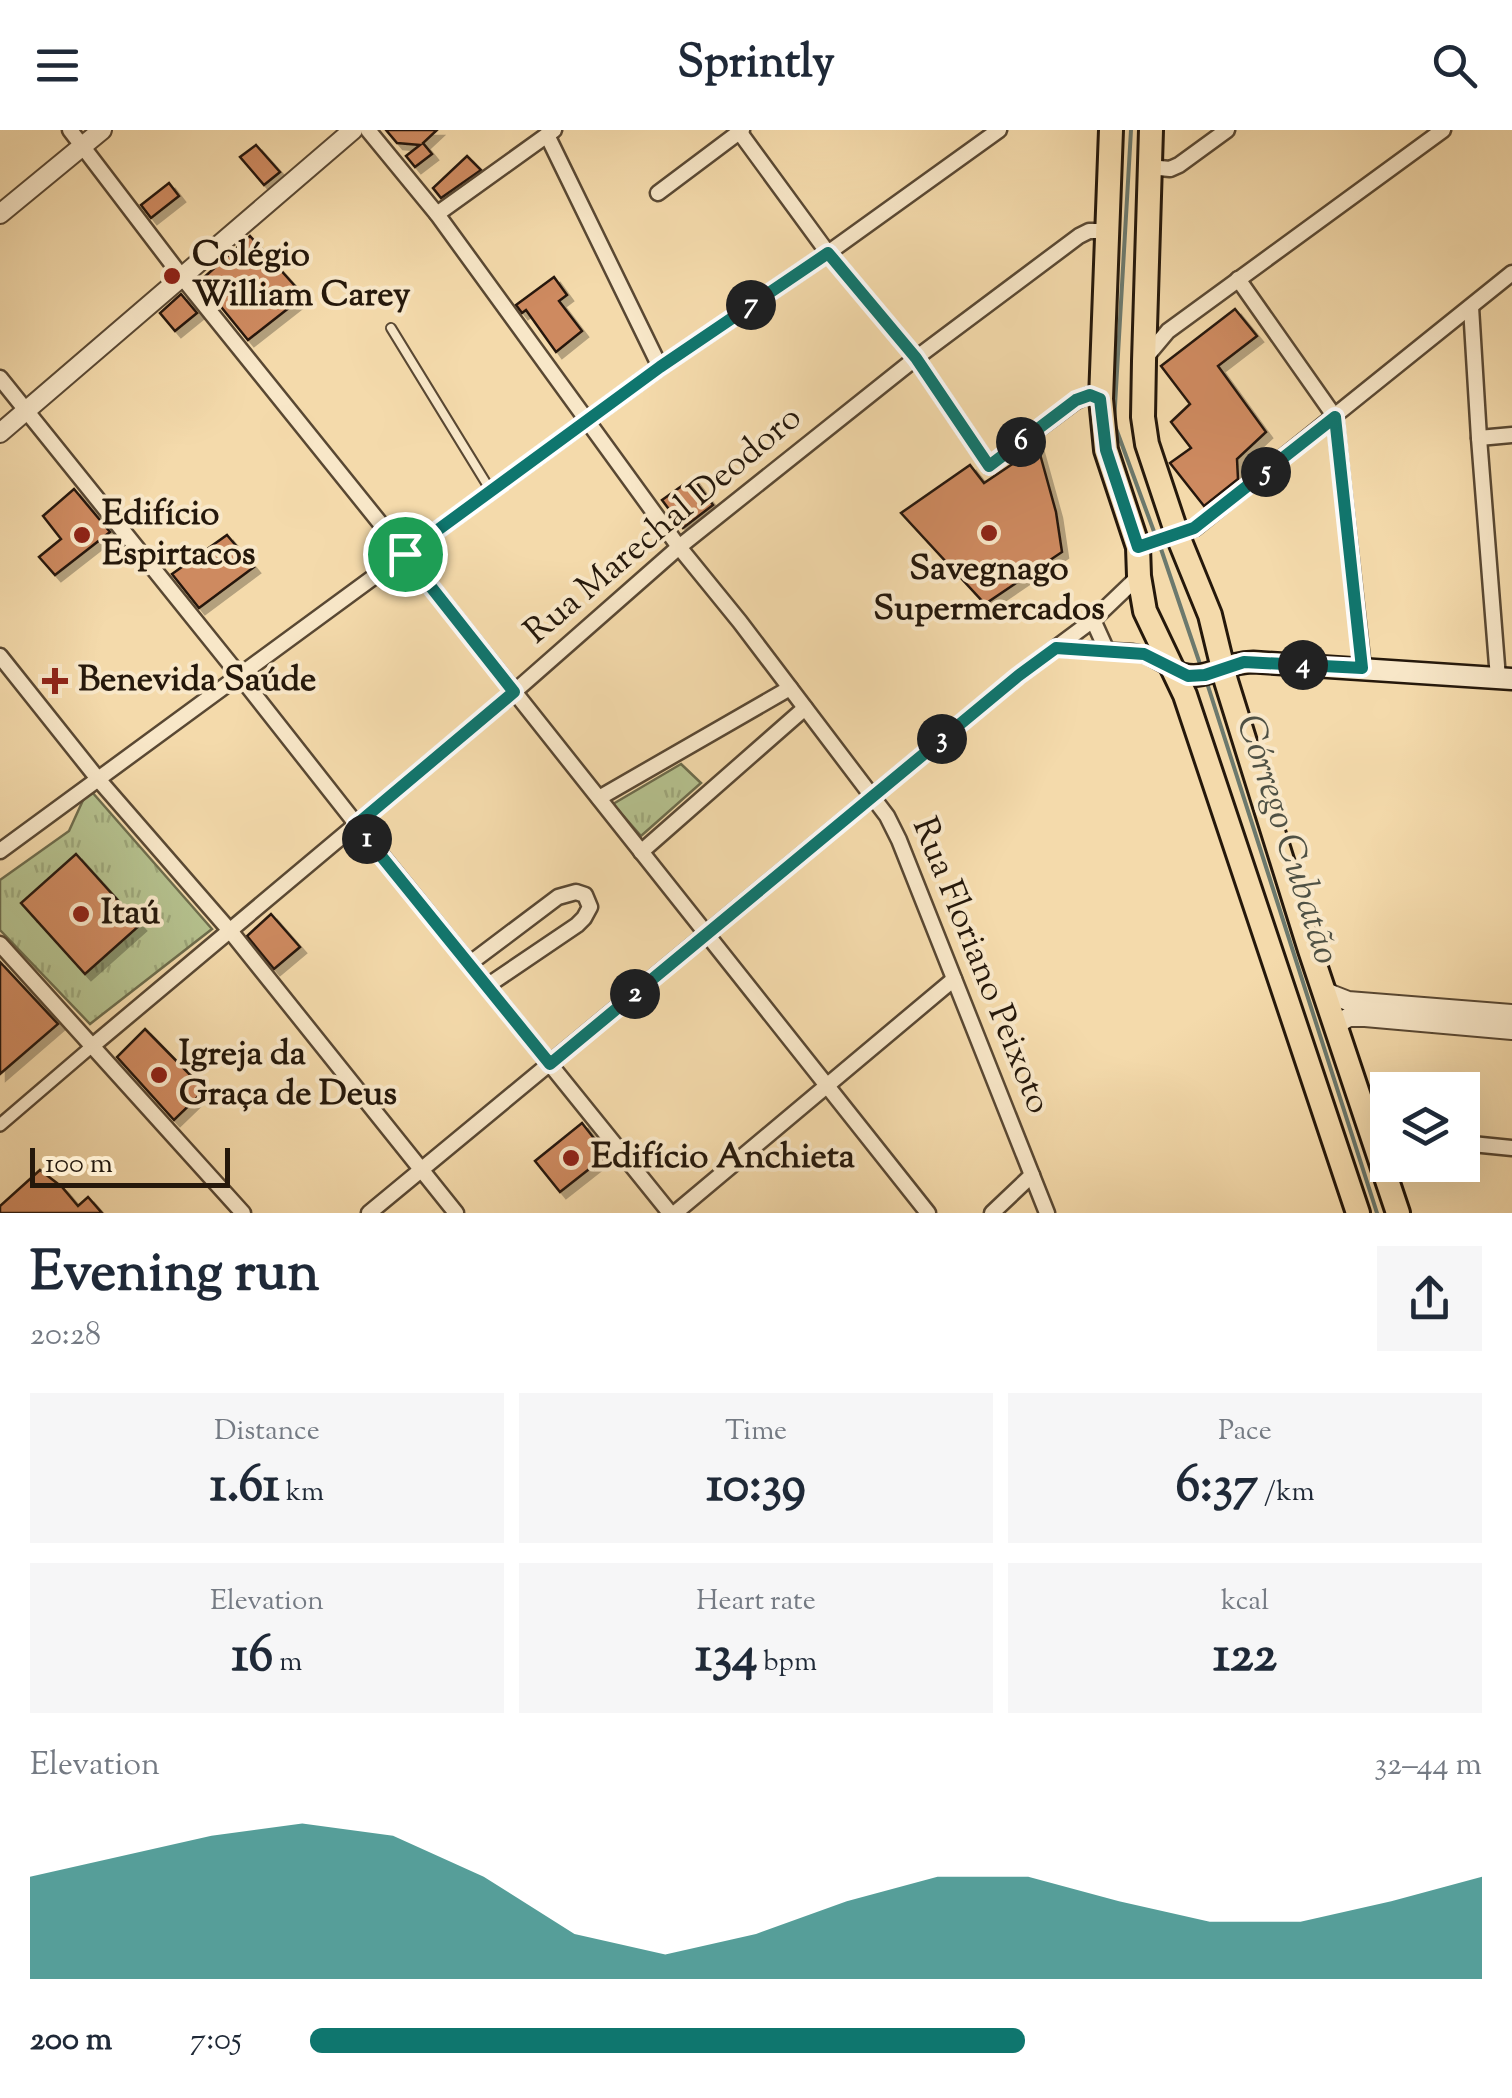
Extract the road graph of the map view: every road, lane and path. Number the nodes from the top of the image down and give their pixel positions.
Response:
1 (70, 130) edge
2 (102, 130) edge
3 (353, 130) edge
4 (368, 130) edge
5 (1000, 130) edge
6 (1111, 130) edge
7 (1151, 130) edge
8 (1227, 130) edge
9 (1443, 130) edge
10 (739, 131) edge
11 (551, 133) edge
12 (82, 146) junction
13 (1150, 166) junction
14 (658, 193) dead end
15 (0, 214) edge
16 (437, 214) junction
17 (1107, 231) junction
18 (828, 253) junction
19 (1512, 273) edge
20 (182, 277) junction
21 (1238, 279) junction
22 (1471, 307) junction
23 (390, 328) dead end
24 (916, 358) junction
25 (1144, 361) junction
26 (660, 367) junction
27 (0, 378) edge
28 (1100, 399) junction
29 (26, 411) junction
30 (1335, 417) junction
31 (587, 420) junction
32 (0, 433) edge
33 (1512, 435) edge
34 (1478, 438) junction
35 (491, 491) junction
36 (1172, 536) junction
37 (1142, 546) junction
38 (679, 547) junction
39 (405, 554) junction
40 (1138, 576) junction
41 (1093, 620) junction
42 (1056, 648) junction
43 (1107, 652) junction
44 (0, 656) edge
45 (1362, 668) junction
46 (1217, 670) junction
47 (1180, 673) junction
48 (239, 675) junction
49 (1505, 678) edge
50 (790, 688) junction
51 (514, 692) junction
52 (805, 708) junction
53 (98, 779) junction
54 (872, 797) junction
55 (598, 798) junction
56 (356, 825) junction
57 (0, 850) edge
58 (642, 852) junction
59 (231, 932) junction
60 (707, 934) junction
61 (0, 944) edge
62 (469, 964) junction
63 (954, 979) junction
64 (487, 986) junction
65 (1325, 992) junction
66 (1512, 1014) edge
67 (1337, 1024) junction
68 (1512, 1030) edge
69 (92, 1047) junction
70 (550, 1064) junction
71 (826, 1087) junction
72 (1370, 1108) edge
73 (0, 1125) edge
74 (1480, 1145) edge
75 (1512, 1148) edge
76 (424, 1170) junction
77 (1032, 1175) junction
78 (1391, 1182) edge
79 (243, 1213) edge
80 (369, 1213) edge
81 (456, 1213) edge
82 (673, 1213) edge
83 (928, 1213) edge
84 (992, 1213) edge
85 (1047, 1213) edge
86 (1358, 1213) edge
87 (1398, 1213) edge

1 - 12 street
2 - 12 street
3 - 20 street
4 - 16 street, Rua Floriano Peixoto
5 - 18 street
6 - 17 main road
7 - 13 main road
8 - 13 street
9 - 21 street
10 - 14 street
10 - 18 street
11 - 16 street
11 - 26 street
12 - 15 street
12 - 20 street
13 - 25 main road
16 - 31 street, Rua Floriano Peixoto
17 - 24 street, Rua Marechal Deodoro
17 - 28 main road
18 - 24 street
18 - 26 street
19 - 22 street
20 - 29 street
20 - 39 street
21 - 25 street
21 - 30 street
22 - 30 street
22 - 34 street
23 - 35 lane
24 - 28 street
24 - 38 street, Rua Marechal Deodoro
25 - 36 main road
26 - 31 street
27 - 29 street
28 - 37 main road
29 - 32 street
29 - 48 street
30 - 36 street
30 - 45 street
31 - 35 street
31 - 38 street, Rua Floriano Peixoto
33 - 34 street
34 - 49 street
35 - 39 street
36 - 37 street
36 - 46 main road
37 - 40 main road
38 - 50 street, Rua Floriano Peixoto
38 - 51 street, Rua Marechal Deodoro
39 - 48 street
39 - 51 street
40 - 41 street
40 - 47 main road
41 - 42 street
41 - 43 street
42 - 43 street
42 - 54 street
43 - 47 street
44 - 53 street
45 - 46 main road
45 - 49 main road
46 - 47 main road
46 - 65 main road
47 - 86 main road
48 - 53 street
48 - 56 street
50 - 52 street, Rua Floriano Peixoto
50 - 55 street
51 - 55 street
51 - 56 street, Rua Marechal Deodoro
52 - 54 street, Rua Floriano Peixoto
52 - 58 street
53 - 57 street
53 - 59 street
54 - 60 street
54 - 63 street, Rua Floriano Peixoto
55 - 58 street
56 - 59 street, Rua Marechal Deodoro
56 - 62 street
58 - 60 street
59 - 69 street, Rua Marechal Deodoro
59 - 76 street
60 - 70 street
60 - 71 street
61 - 69 street
62 - 64 street
62 - 64 street
63 - 71 street
63 - 77 street, Rua Floriano Peixoto
64 - 70 street
65 - 66 street
65 - 67 main road
67 - 68 street
67 - 72 main road
69 - 73 street, Rua Marechal Deodoro
69 - 79 street
70 - 76 street
70 - 82 street
71 - 82 street
71 - 83 street
74 - 75 street
76 - 80 street
76 - 81 street
77 - 84 street
77 - 85 street, Rua Floriano Peixoto
78 - 87 main road

